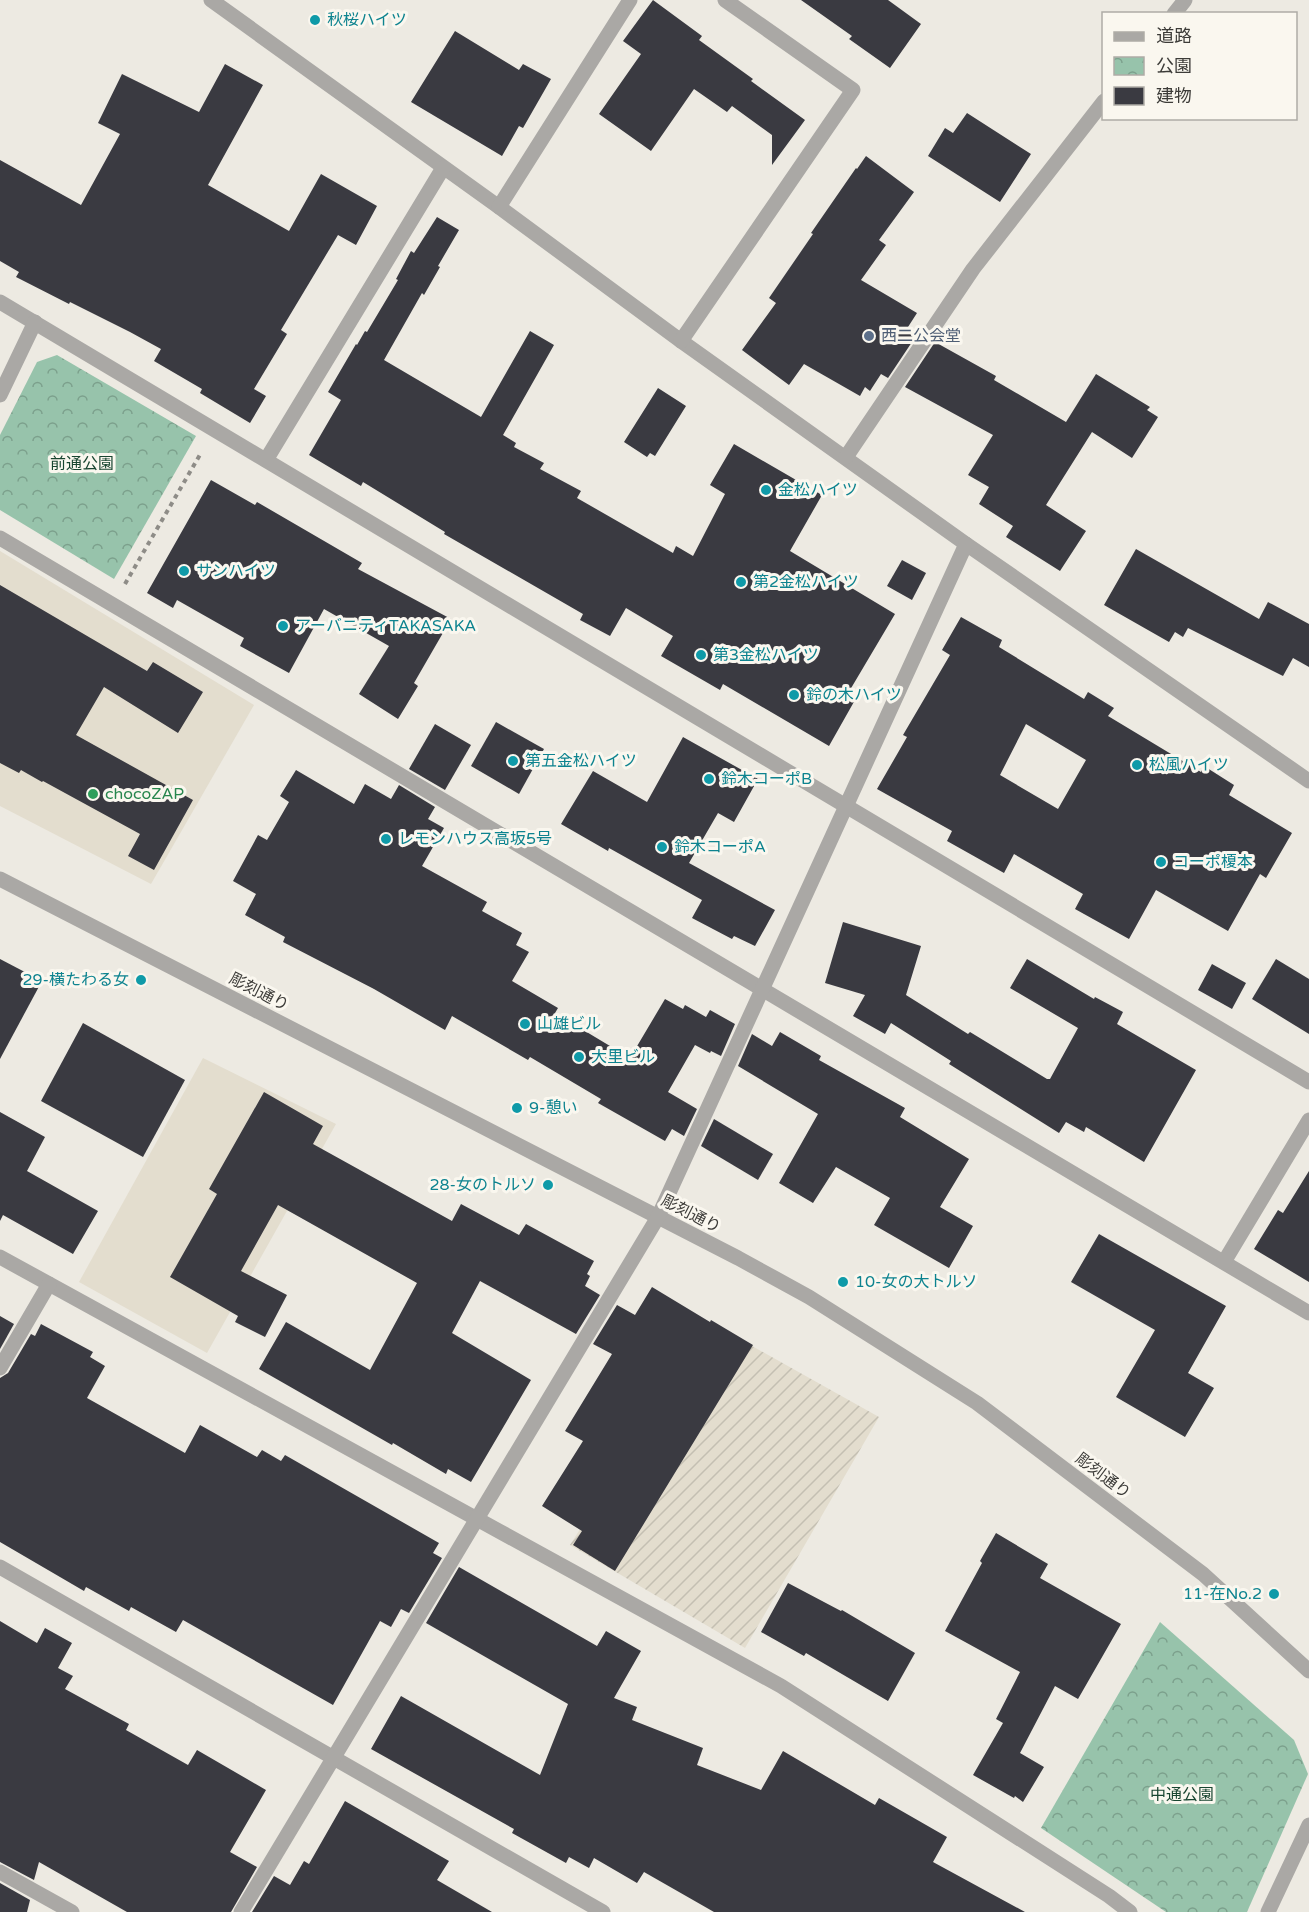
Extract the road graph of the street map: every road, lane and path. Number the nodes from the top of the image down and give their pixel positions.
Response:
1 (211, 0) edge
2 (630, 0) edge
3 (725, 0) edge
4 (1185, 0) edge
5 (1176, 12) edge
6 (1102, 104) edge
7 (443, 168) junction
8 (500, 207) junction
9 (0, 302) edge
10 (35, 322) junction
11 (681, 342) junction
12 (0, 394) edge
13 (215, 430) junction
14 (846, 457) junction
15 (266, 460) junction
16 (0, 538) edge
17 (966, 544) junction
18 (113, 605) junction
19 (1309, 780) edge
20 (846, 807) junction
21 (0, 879) edge
22 (763, 990) junction
23 (1309, 1082) edge
24 (1309, 1120) edge
25 (658, 1217) junction
26 (0, 1257) edge
27 (1224, 1262) junction
28 (49, 1284) junction
29 (1309, 1313) edge
30 (0, 1368) edge
31 (478, 1520) junction
32 (0, 1567) edge
33 (1309, 1671) edge
34 (335, 1757) junction
35 (1309, 1825) edge
36 (0, 1872) edge
37 (72, 1912) edge
38 (241, 1912) edge
39 (603, 1912) edge
40 (1130, 1912) edge
41 (1268, 1912) edge

1 - 7 street
2 - 8 street
3 - 11 street
4 - 5 street
6 - 14 street
7 - 8 street
7 - 15 street
8 - 11 street
9 - 10 street
10 - 12 street
10 - 13 street
11 - 14 street
13 - 15 street
13 - 18 path
14 - 17 street
15 - 20 street
16 - 18 street
17 - 19 street
17 - 20 street
18 - 22 street
20 - 22 street
20 - 23 street
21 - 25 street, 彫刻通り
22 - 25 street
22 - 27 street
24 - 27 street
25 - 31 street
25 - 33 street, 彫刻通り
26 - 28 street
27 - 29 street
28 - 30 street
28 - 31 street
31 - 34 street
31 - 40 street
32 - 34 street
34 - 38 street
34 - 39 street
35 - 41 street
36 - 37 street

